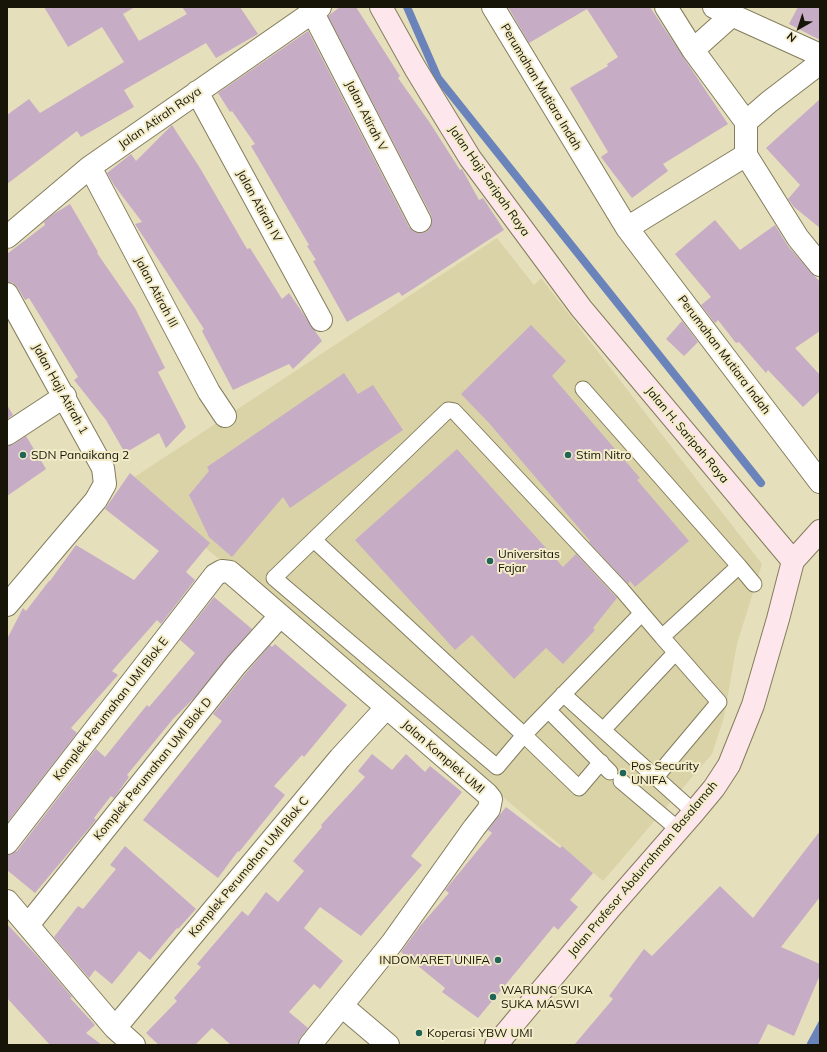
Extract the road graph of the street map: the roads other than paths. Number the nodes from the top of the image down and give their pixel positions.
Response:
1 (381, 7) edge
2 (493, 7) edge
3 (666, 7) edge
4 (316, 9) edge
5 (722, 11) edge
6 (693, 50) junction
7 (820, 55) edge
8 (820, 62) edge
9 (197, 92) junction
10 (746, 122) junction
11 (746, 155) junction
12 (90, 167) junction
13 (420, 221) dead end
14 (627, 228) junction
15 (7, 237) edge
16 (820, 265) edge
17 (7, 294) edge
18 (581, 308) joint
19 (321, 320) dead end
20 (583, 389) dead end
21 (65, 396) junction
22 (225, 416) dead end
23 (7, 434) edge
24 (820, 482) edge
25 (820, 531) edge
26 (314, 540) junction
27 (798, 555) junction
28 (739, 566) junction
29 (215, 575) joint
30 (754, 584) dead end
31 (7, 605) edge
32 (641, 614) junction
33 (280, 616) junction
34 (662, 637) junction
35 (675, 653) junction
36 (563, 694) junction
37 (386, 708) junction
38 (548, 710) junction
39 (603, 730) junction
40 (524, 736) junction
41 (656, 777) junction
42 (615, 778) junction
43 (694, 812) junction
44 (679, 830) junction
45 (7, 842) edge
46 (7, 901) edge
47 (28, 925) junction
48 (342, 1006) junction
49 (115, 1028) junction
50 (134, 1045) edge
51 (310, 1045) edge
52 (388, 1045) edge
53 (496, 1045) edge

1 - 18 main road, Jalan Haji Saripah Raya
2 - 14 street, Perumahan Mutiara Indah
3 - 6 street
4 - 9 street, Jalan Atirah Raya
4 - 13 street, Jalan Atirah V
5 - 6 street
5 - 7 street
6 - 10 street
8 - 10 street
9 - 12 street, Jalan Atirah Raya
9 - 19 street, Jalan Atirah IV
10 - 11 street
11 - 14 street
11 - 16 street
12 - 15 street, Jalan Atirah Raya
12 - 22 street, Jalan Atirah III
14 - 24 street, Perumahan Mutiara Indah
17 - 21 street, Jalan Haji Atirah 1
18 - 27 main road, Jalan H. Saripah Raya
20 - 28 lane
21 - 23 street
21 - 31 street, Jalan Haji Atirah 1
25 - 27 main road
26 - 32 lane
26 - 40 lane
26 - 40 lane
27 - 43 main road, Jalan Profesor Abdurrahman Basalamah
28 - 30 lane
28 - 34 lane
29 - 33 street, Jalan Komplek UMI
29 - 45 street, Komplek Perumahan UMI Blok E
32 - 34 lane
32 - 36 lane
33 - 37 street, Jalan Komplek UMI
33 - 47 street, Komplek Perumahan UMI Blok D
34 - 35 lane
35 - 39 lane
35 - 41 lane
36 - 38 lane
36 - 39 lane
37 - 48 street, Jalan Komplek UMI
37 - 49 street, Komplek Perumahan UMI Blok C
38 - 40 lane
38 - 42 lane
39 - 41 lane
40 - 42 lane
41 - 43 lane
42 - 44 lane
43 - 44 main road, Jalan Profesor Abdurrahman Basalamah
44 - 53 main road, Jalan Profesor Abdurrahman Basalamah
46 - 47 street
47 - 49 street
48 - 51 street, Jalan Komplek UMI
48 - 52 street
49 - 50 street

